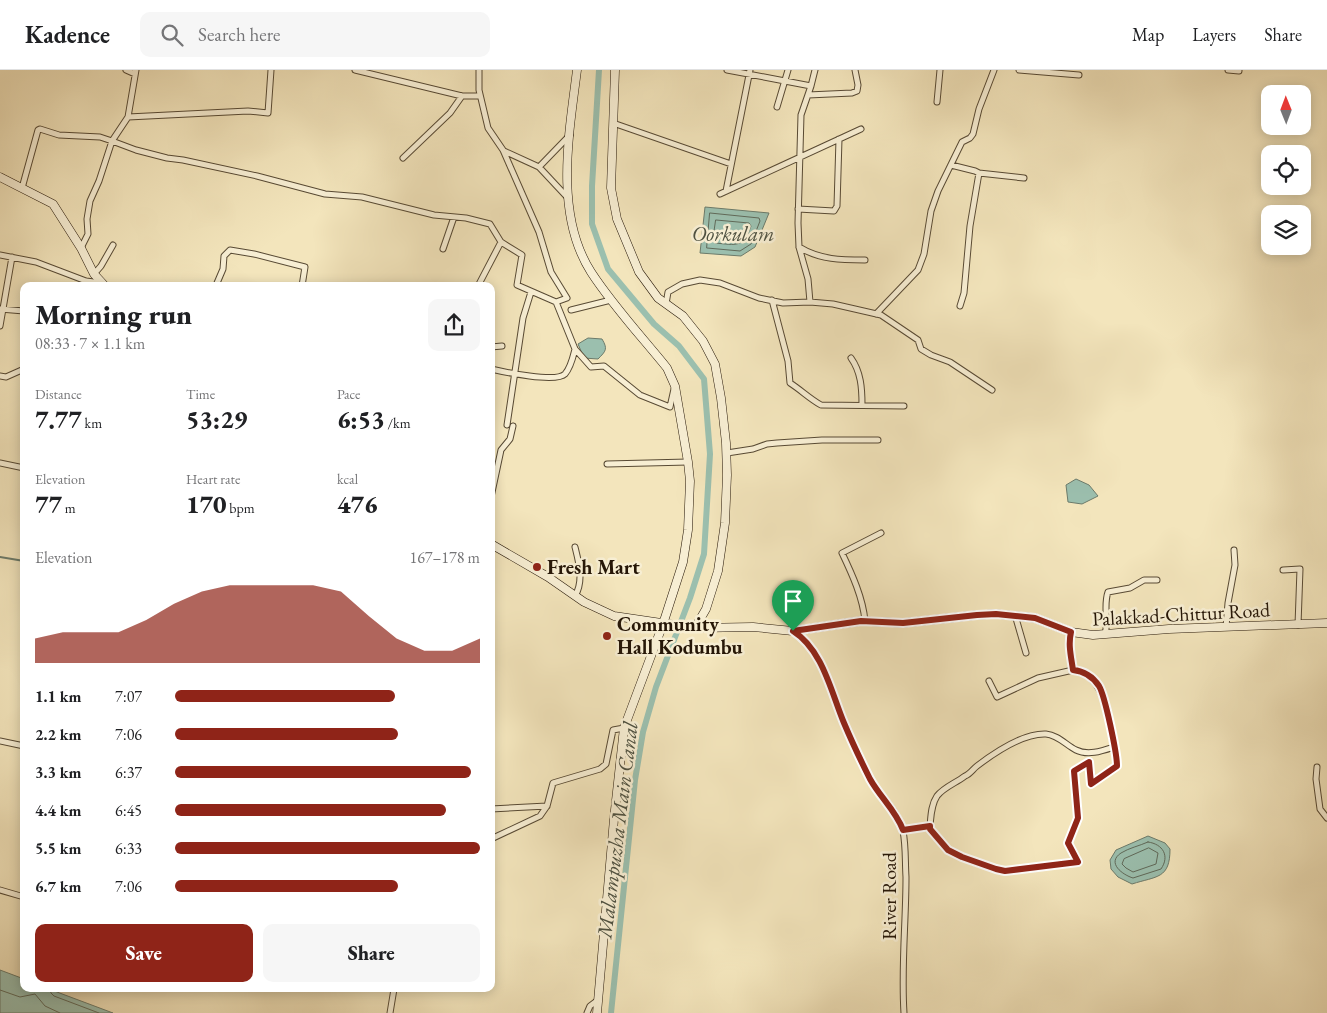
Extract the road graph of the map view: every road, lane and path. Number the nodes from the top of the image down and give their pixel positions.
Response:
1 (126, 70) edge
2 (271, 70) edge
3 (355, 70) edge
4 (478, 70) edge
5 (577, 70) edge
6 (615, 70) edge
7 (727, 70) edge
8 (788, 70) edge
9 (815, 70) edge
10 (855, 70) edge
11 (940, 70) edge
12 (994, 70) edge
13 (1018, 70) edge
14 (1228, 70) edge
15 (1239, 70) edge
16 (136, 72) edge
17 (749, 72) edge
18 (1079, 76) dead end
19 (784, 81) junction
20 (811, 86) junction
21 (808, 95) junction
22 (462, 96) junction
23 (480, 96) junction
24 (937, 102) dead end
25 (777, 107) dead end
26 (128, 117) junction
27 (613, 123) junction
28 (861, 129) dead end
29 (570, 134) junction
30 (839, 139) junction
31 (112, 141) junction
32 (503, 150) junction
33 (800, 156) junction
34 (403, 158) dead end
35 (731, 164) junction
36 (951, 165) junction
37 (539, 167) junction
38 (978, 174) junction
39 (0, 177) edge
40 (1024, 178) dead end
41 (22, 188) junction
42 (726, 191) junction
43 (720, 194) dead end
44 (569, 200) junction
45 (798, 209) junction
46 (454, 217) junction
47 (501, 242) junction
48 (113, 245) dead end
49 (799, 247) junction
50 (81, 248) junction
51 (443, 249) dead end
52 (0, 255) edge
53 (12, 257) junction
54 (865, 260) dead end
55 (94, 274) junction
56 (92, 282) edge
57 (101, 282) edge
58 (217, 282) edge
59 (303, 282) edge
60 (480, 282) edge
61 (532, 292) junction
62 (612, 300) junction
63 (772, 300) junction
64 (556, 302) junction
65 (810, 302) junction
66 (666, 304) junction
67 (960, 306) dead end
68 (2, 309) edge
69 (571, 310) dead end
70 (20, 311) edge
71 (876, 314) junction
72 (0, 326) edge
73 (502, 346) dead end
74 (495, 347) edge
75 (575, 349) junction
76 (851, 358) dead end
77 (495, 370) edge
78 (20, 371) edge
79 (516, 375) junction
80 (0, 376) edge
81 (674, 386) junction
82 (992, 390) dead end
83 (862, 405) junction
84 (904, 406) dead end
85 (878, 440) dead end
86 (727, 452) junction
87 (688, 462) junction
88 (0, 463) edge
89 (607, 464) dead end
90 (20, 467) edge
91 (495, 478) edge
92 (881, 533) dead end
93 (495, 546) edge
94 (574, 547) dead end
95 (1234, 550) dead end
96 (1282, 570) dead end
97 (1157, 580) dead end
98 (575, 596) junction
99 (1015, 615) junction
100 (864, 621) junction
101 (1327, 623) edge
102 (663, 624) junction
103 (1298, 624) junction
104 (1226, 627) junction
105 (694, 628) junction
106 (793, 631) junction
107 (1071, 632) junction
108 (1104, 634) junction
109 (1026, 653) dead end
110 (1073, 670) junction
111 (989, 680) dead end
112 (624, 728) junction
113 (0, 741) edge
114 (20, 745) edge
115 (1114, 748) junction
116 (1317, 767) dead end
117 (547, 806) junction
118 (495, 808) edge
119 (1327, 818) edge
120 (930, 826) junction
121 (903, 830) junction
122 (495, 837) edge
123 (0, 890) edge
124 (20, 896) edge
125 (394, 992) edge
126 (598, 1000) junction
127 (390, 1013) edge
128 (587, 1013) edge
129 (597, 1013) edge
130 (904, 1013) edge

1 - 16 street
2 - 26 street
3 - 22 street
4 - 23 street
5 - 29 street
6 - 27 street
7 - 17 street
8 - 19 street
9 - 20 street
10 - 21 street
11 - 24 street
12 - 36 street
13 - 18 street
14 - 15 street
16 - 26 street
17 - 19 street
17 - 35 street
19 - 20 street
19 - 25 street
20 - 21 street
21 - 33 street
22 - 23 street
22 - 34 street
23 - 32 street
26 - 31 street
27 - 35 street
27 - 66 street
28 - 30 street
29 - 37 street
29 - 44 street
30 - 33 street
30 - 45 street
31 - 41 street
31 - 46 street
31 - 50 street
32 - 37 street
32 - 64 street
33 - 42 street
33 - 45 street
35 - 42 street
36 - 38 street
36 - 71 street
37 - 44 street
38 - 40 street
38 - 67 street
39 - 41 street
41 - 50 street
42 - 43 street
44 - 62 street
45 - 49 street
46 - 47 street
46 - 51 street
47 - 60 street
47 - 61 street
48 - 55 street
49 - 54 street
49 - 65 street
50 - 55 street
52 - 53 street
53 - 56 street
53 - 68 street
55 - 57 street
58 - 59 street
61 - 64 street
61 - 79 street
62 - 69 street
62 - 81 street
63 - 65 street
63 - 66 street
63 - 83 street
64 - 75 street
65 - 71 street
66 - 86 street
68 - 70 street
68 - 72 street
71 - 82 street
73 - 74 street
75 - 79 street
75 - 81 street
76 - 83 street
77 - 79 street
78 - 80 street
79 - 91 street
81 - 87 street
83 - 84 street
85 - 86 street
86 - 105 street
87 - 89 street
87 - 102 street
88 - 90 street
92 - 100 street
93 - 98 street, Palakkad-Chittur Road
94 - 98 street
95 - 104 street
96 - 103 street
97 - 108 street
98 - 102 street, Palakkad-Chittur Road
99 - 100 street, Palakkad-Chittur Road
99 - 107 street, Palakkad-Chittur Road
99 - 109 street
100 - 106 street, Palakkad-Chittur Road
101 - 103 street, Palakkad-Chittur Road
102 - 105 street, Palakkad-Chittur Road
102 - 112 street
103 - 104 street, Palakkad-Chittur Road
104 - 108 street, Palakkad-Chittur Road
105 - 106 street, Palakkad-Chittur Road
106 - 121 street, River Road
107 - 108 street, Palakkad-Chittur Road
107 - 110 street
110 - 111 street
110 - 115 street
112 - 117 street
112 - 126 street
113 - 114 street
115 - 120 street
115 - 120 street
116 - 119 street
117 - 118 street
117 - 122 street
120 - 121 street
121 - 130 street, River Road
123 - 124 street
125 - 127 street
126 - 128 street
126 - 129 street

